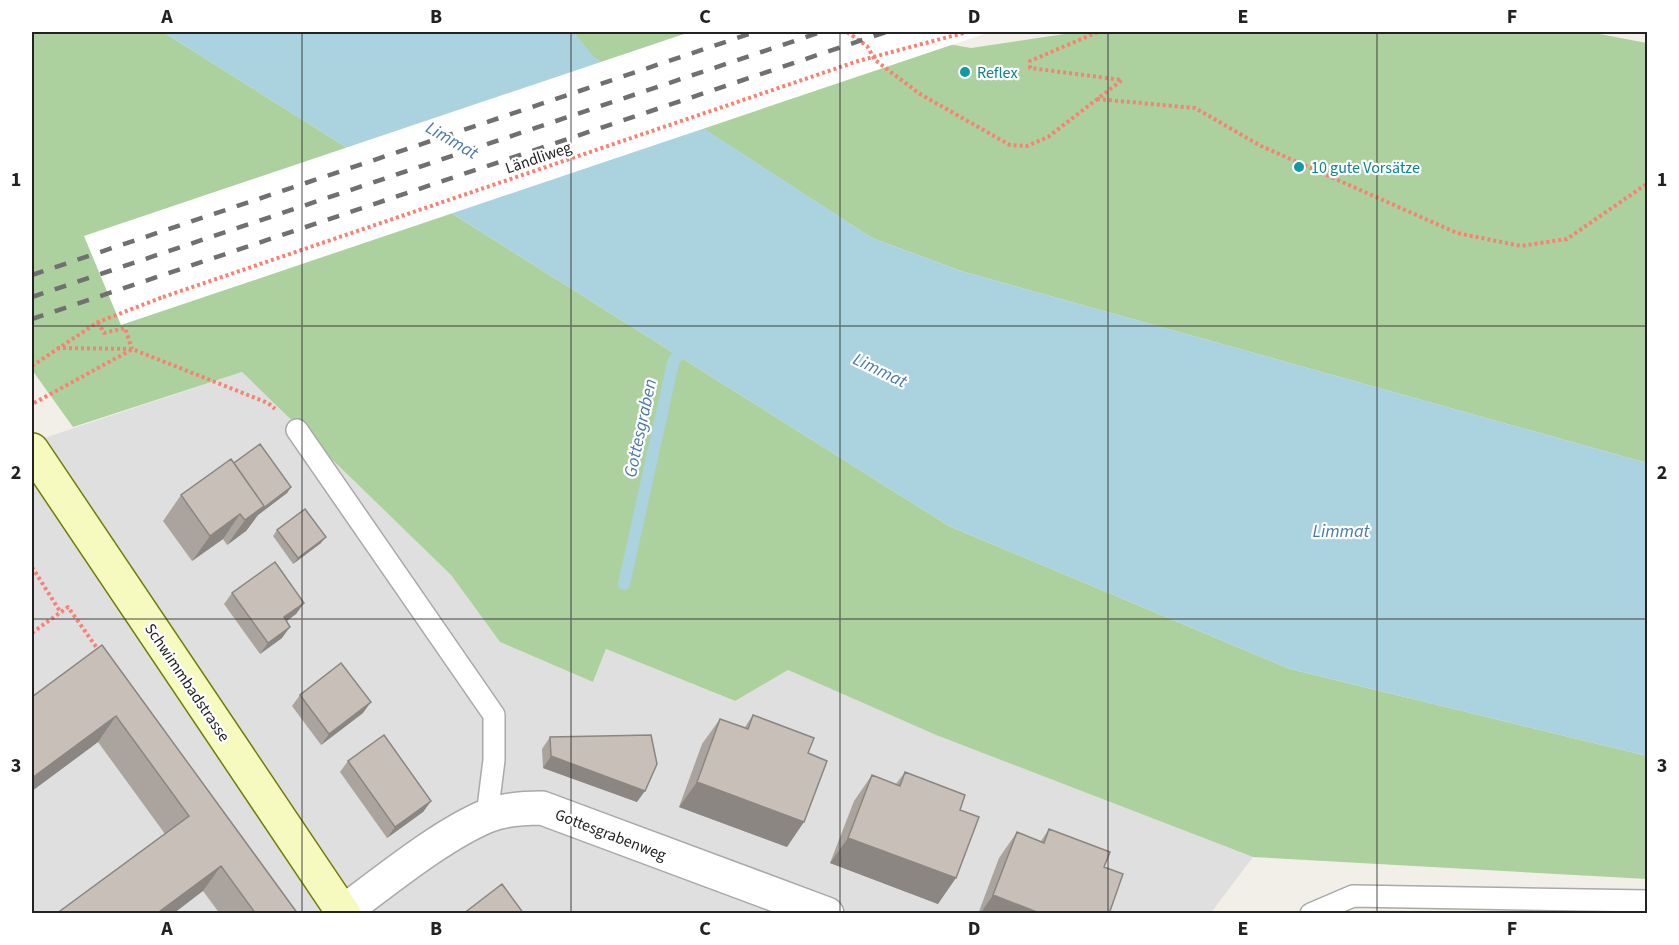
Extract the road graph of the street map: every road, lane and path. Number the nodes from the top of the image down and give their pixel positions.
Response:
1 (847, 32) edge
2 (967, 32) edge
3 (1098, 32) edge
4 (1097, 99) junction
5 (1647, 183) edge
6 (98, 322) junction
7 (57, 348) junction
8 (132, 349) junction
9 (32, 366) edge
10 (34, 403) dead end
11 (297, 430) joint
12 (32, 450) edge
13 (32, 567) edge
14 (61, 613) junction
15 (32, 633) edge
16 (102, 656) edge
17 (487, 816) junction
18 (1647, 901) edge
19 (344, 913) edge
20 (827, 914) edge
21 (1311, 914) edge

1 - 4 path
2 - 6 path, Ländliweg, bridge
3 - 4 path
4 - 5 path
6 - 7 path, Ländliweg
6 - 8 path
7 - 8 path
7 - 9 path, Ländliweg
8 - 10 path
8 - 11 path
11 - 17 lane
12 - 19 main road, Schwimmbadstrasse
13 - 14 path
14 - 15 path
14 - 16 path
17 - 19 street, Gottesgrabenweg
17 - 20 street, Gottesgrabenweg
18 - 21 lane

